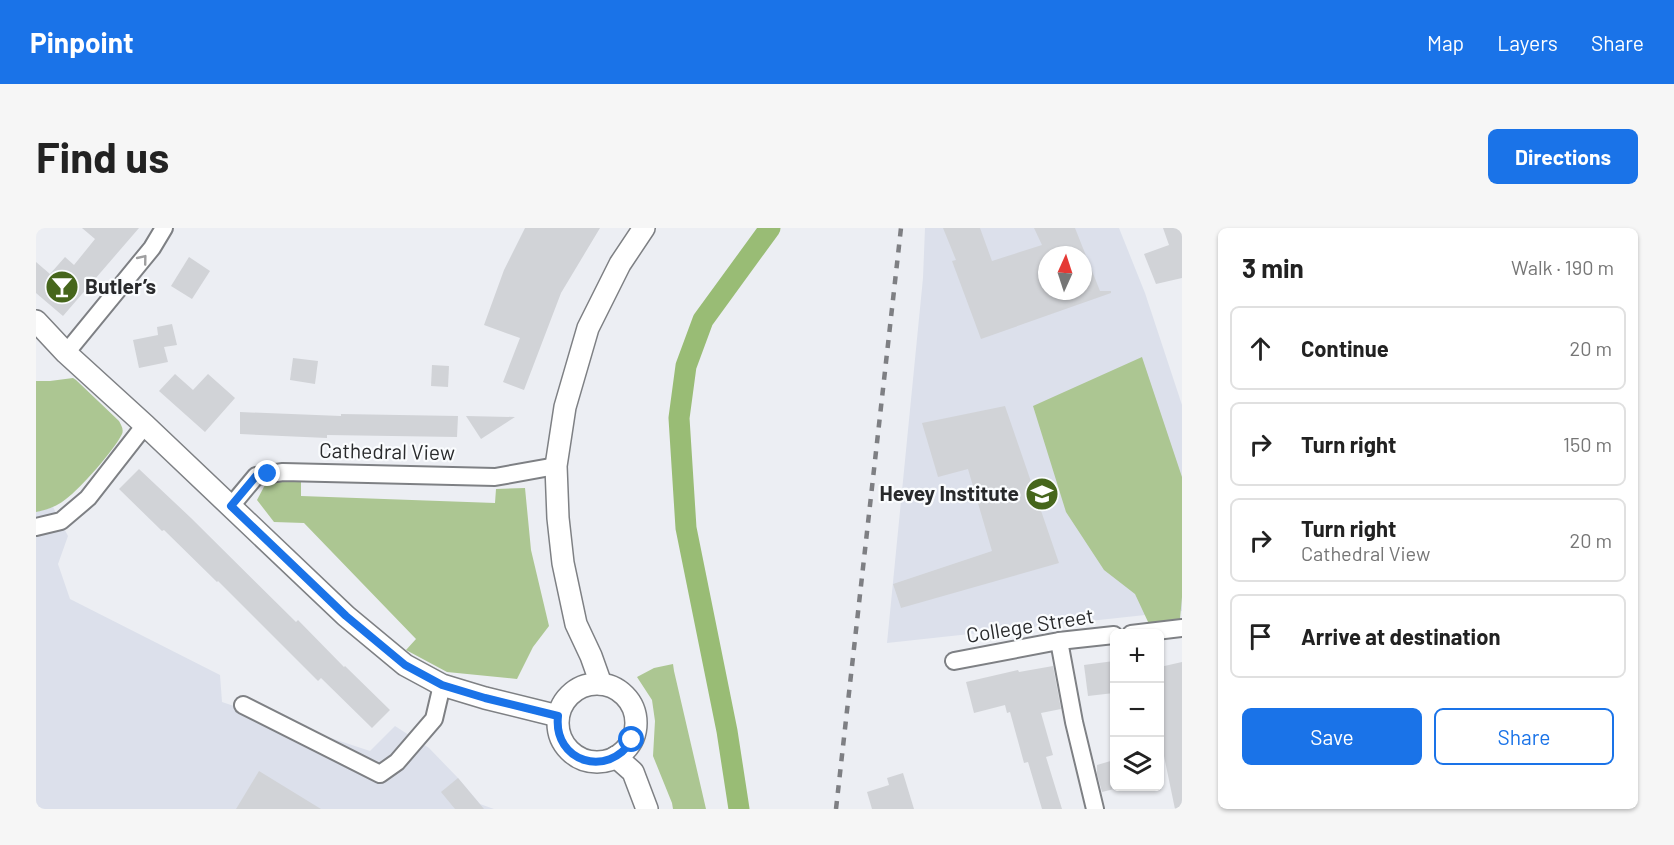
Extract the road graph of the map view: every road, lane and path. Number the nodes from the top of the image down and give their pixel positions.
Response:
1 (164, 228) edge
2 (644, 228) edge
3 (36, 321) edge
4 (66, 353) junction
5 (145, 426) junction
6 (556, 466) junction
7 (231, 506) junction
8 (36, 527) edge
9 (1182, 628) edge
10 (1164, 630) edge
11 (1110, 635) edge
12 (1059, 641) junction
13 (954, 661) dead end
14 (601, 684) junction
15 (442, 685) junction
16 (243, 705) dead end
17 (558, 716) junction
18 (616, 757) junction
19 (647, 809) edge
20 (1095, 809) edge

4 -> 1 street
2 - 6 street
3 - 4 street
4 - 5 street
5 - 7 street
5 - 8 street
6 - 7 street, Cathedral View
6 - 14 street
7 - 15 street
9 - 10 street
11 - 12 street, College Street
12 - 13 street, College Street
12 - 20 street
14 - 17 street
14 - 18 street
15 - 16 street
15 - 17 street
17 - 18 street
18 - 19 street

